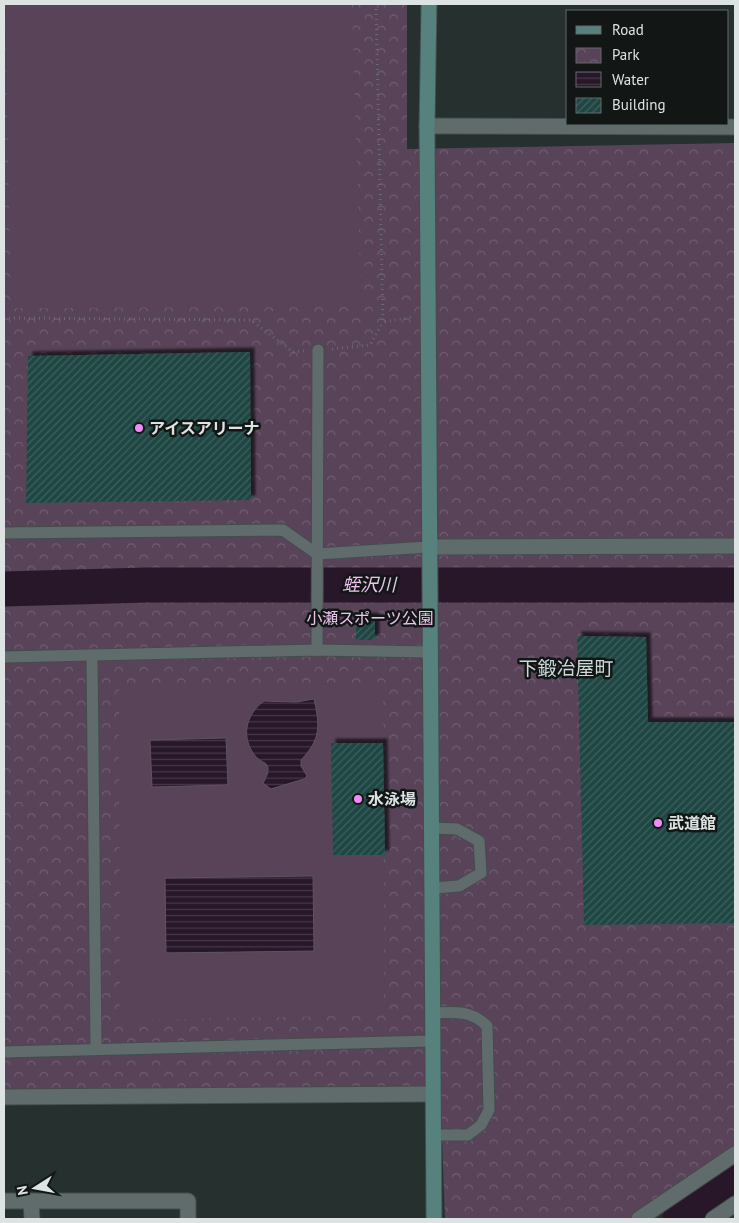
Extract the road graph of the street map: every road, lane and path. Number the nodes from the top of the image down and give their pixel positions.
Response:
1 (376, 4) edge
2 (429, 4) edge
3 (427, 126) junction
4 (735, 128) edge
5 (428, 314) junction
6 (4, 318) edge
7 (383, 322) junction
8 (318, 350) junction
9 (4, 533) edge
10 (735, 546) edge
11 (316, 554) junction
12 (429, 554) junction
13 (317, 650) junction
14 (430, 652) junction
15 (92, 655) junction
16 (4, 657) edge
17 (432, 828) junction
18 (434, 888) junction
19 (433, 1013) junction
20 (432, 1041) junction
21 (96, 1048) junction
22 (4, 1052) edge
23 (432, 1094) junction
24 (4, 1097) edge
25 (433, 1135) junction
26 (735, 1154) edge
27 (4, 1202) edge
28 (31, 1202) junction
29 (735, 1204) edge
30 (32, 1219) edge
31 (188, 1219) edge
32 (434, 1219) edge
33 (639, 1219) edge
34 (713, 1219) edge

1 - 7 path
2 - 3 street
3 - 4 street
3 - 5 street
5 - 7 path
5 - 12 street
6 - 8 path
7 - 8 path
8 - 11 lane
9 - 11 lane
10 - 12 street
11 - 12 lane
11 - 13 lane
12 - 14 street
13 - 14 lane
13 - 15 lane
14 - 17 street
15 - 16 lane
15 - 21 lane
17 - 18 street
17 - 18 lane
18 - 19 street
19 - 20 street
19 - 25 lane
20 - 21 lane
20 - 23 street
21 - 22 lane
23 - 24 street
23 - 25 street
25 - 32 street
26 - 33 street
27 - 28 street
28 - 30 street
28 - 31 street
29 - 34 street

